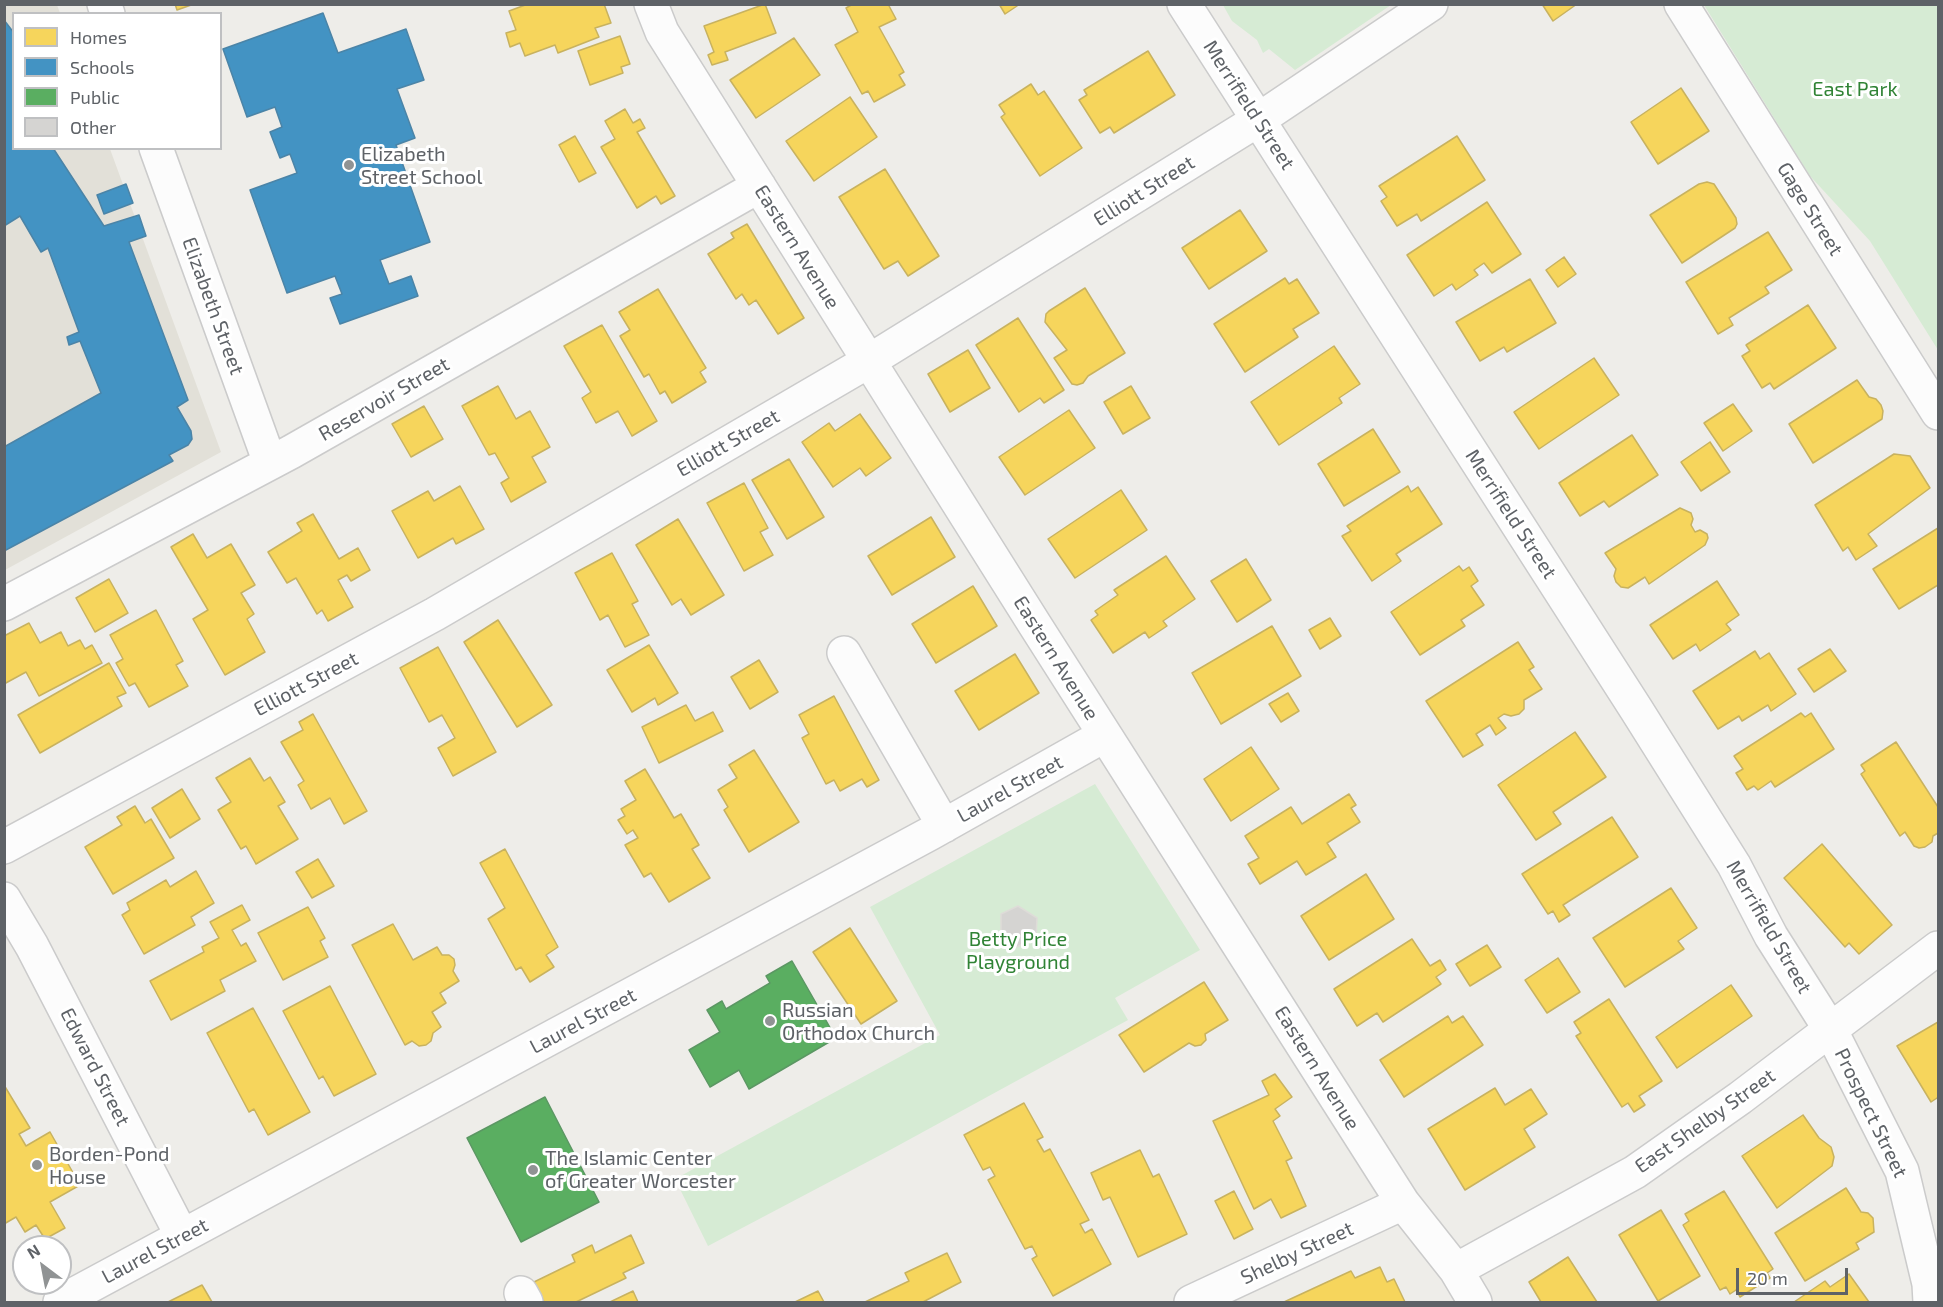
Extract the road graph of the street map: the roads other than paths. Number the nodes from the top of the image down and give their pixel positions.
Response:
1 (651, 4) edge
2 (1184, 4) edge
3 (1431, 4) edge
4 (1681, 4) edge
5 (1258, 120) junction
6 (157, 150) edge
7 (759, 186) junction
8 (869, 361) junction
9 (1938, 413) edge
10 (270, 463) junction
11 (4, 604) edge
12 (844, 653) dead end
13 (1105, 735) junction
14 (944, 826) junction
15 (4, 847) edge
16 (4, 899) edge
17 (1938, 948) edge
18 (1830, 1029) junction
19 (1403, 1203) junction
20 (182, 1236) junction
21 (1456, 1270) junction
22 (60, 1302) edge
23 (1191, 1302) edge
24 (1475, 1302) edge
25 (1930, 1302) edge

1 - 7 street, Eastern Avenue
2 - 5 street, Merrifield Street
3 - 5 street, Elliott Street
4 - 9 street, Gage Street
5 - 8 street, Elliott Street
5 - 18 street, Merrifield Street
6 - 10 street, Elizabeth Street
7 - 8 street, Eastern Avenue
7 - 10 street, Reservoir Street
8 - 13 street, Eastern Avenue
8 - 15 street, Elliott Street
10 - 11 street, Reservoir Street
12 - 14 street
13 - 14 street, Laurel Street
13 - 19 street, Eastern Avenue
14 - 20 street, Laurel Street
16 - 20 street, Edward Street
17 - 18 street, East Shelby Street
18 - 21 street, East Shelby Street
18 - 25 street, Prospect Street
19 - 21 street, Eastern Avenue
19 - 23 street, Shelby Street
20 - 22 street, Laurel Street
21 - 24 street, Eastern Avenue

